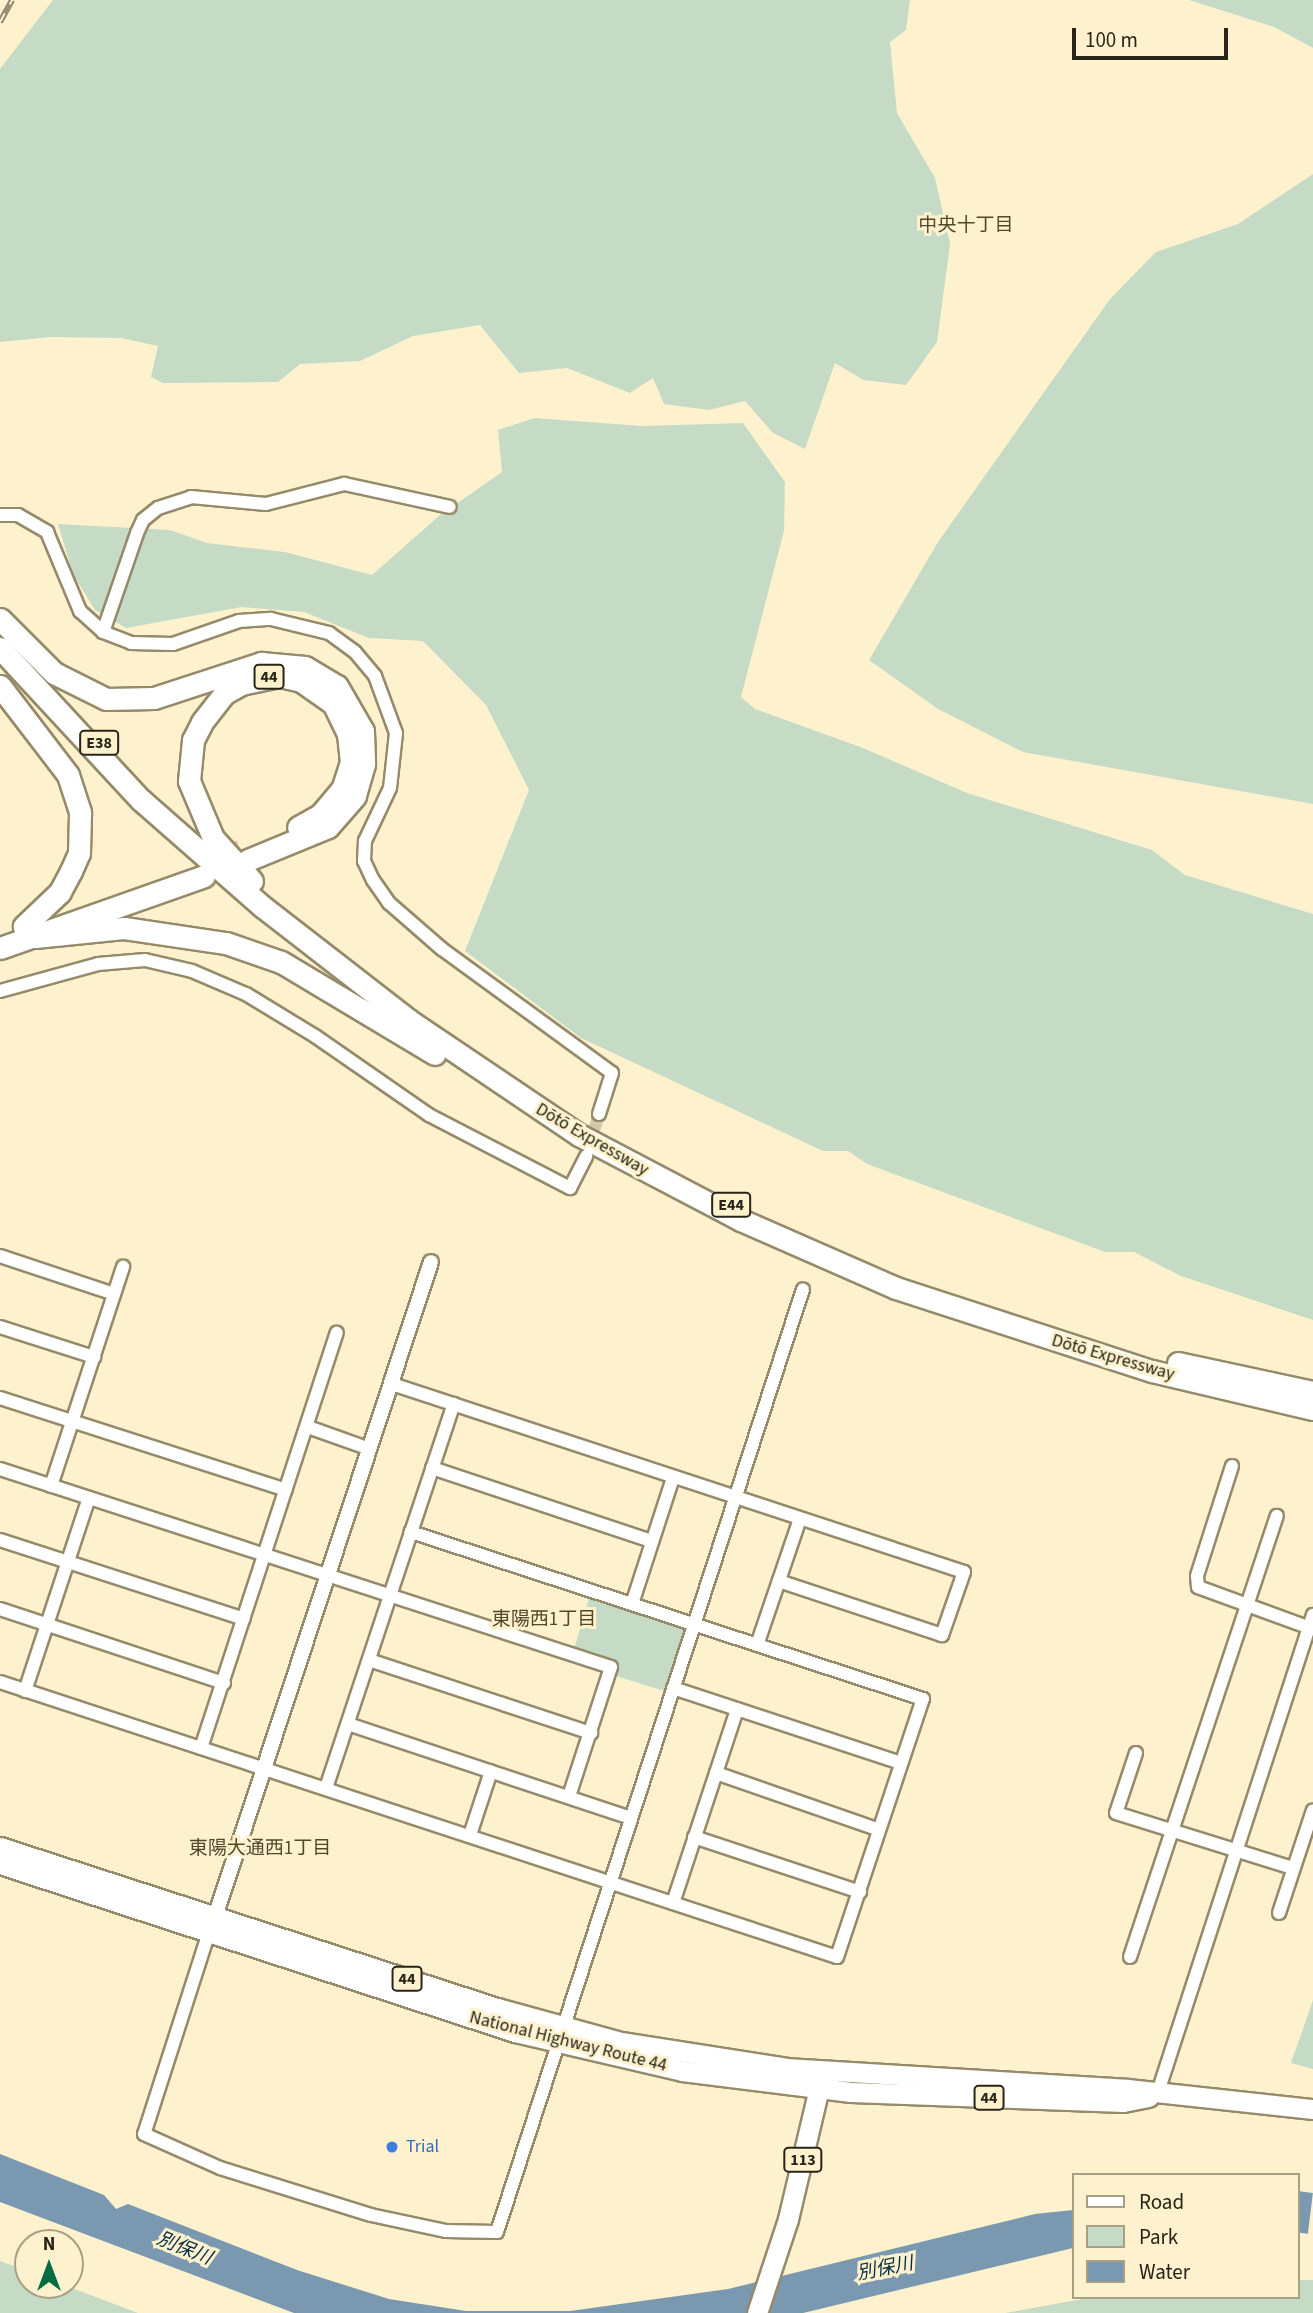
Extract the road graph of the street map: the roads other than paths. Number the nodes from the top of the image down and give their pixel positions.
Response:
1 (450, 507) dead end
2 (0, 515) edge
3 (0, 619) edge
4 (103, 632) junction
5 (0, 636) edge
6 (0, 648) edge
7 (0, 686) edge
8 (221, 863) junction
9 (265, 894) junction
10 (29, 931) junction
11 (0, 934) edge
12 (0, 948) edge
13 (0, 991) edge
14 (503, 1087) junction
15 (599, 1114) tunnel mouth
16 (586, 1156) tunnel mouth
17 (0, 1256) edge
18 (431, 1262) dead end
19 (123, 1267) dead end
20 (803, 1290) dead end
21 (114, 1294) junction
22 (0, 1327) edge
23 (337, 1334) dead end
24 (94, 1357) junction
25 (392, 1384) junction
26 (1313, 1392) edge
27 (0, 1398) edge
28 (454, 1404) junction
29 (1313, 1409) edge
30 (71, 1422) junction
31 (308, 1427) junction
32 (370, 1449) junction
33 (1232, 1466) dead end
34 (432, 1468) junction
35 (0, 1469) edge
36 (673, 1478) junction
37 (51, 1486) junction
38 (286, 1490) junction
39 (737, 1497) junction
40 (89, 1498) junction
41 (1277, 1516) dead end
42 (800, 1519) junction
43 (411, 1532) junction
44 (0, 1540) edge
45 (652, 1541) junction
46 (266, 1555) junction
47 (67, 1561) junction
48 (327, 1576) junction
49 (779, 1581) junction
50 (390, 1598) junction
51 (632, 1604) junction
52 (1248, 1604) junction
53 (0, 1609) edge
54 (244, 1619) junction
55 (47, 1624) junction
56 (1312, 1624) edge
57 (695, 1625) junction
58 (757, 1645) junction
59 (369, 1660) junction
60 (0, 1682) edge
61 (224, 1683) junction
62 (673, 1688) junction
63 (25, 1691) junction
64 (737, 1709) junction
65 (348, 1724) junction
66 (591, 1733) junction
67 (201, 1748) junction
68 (1136, 1754) dead end
69 (901, 1763) junction
70 (265, 1768) junction
71 (491, 1770) junction
72 (716, 1773) junction
73 (326, 1788) junction
74 (569, 1796) junction
75 (1313, 1810) edge
76 (631, 1818) junction
77 (877, 1829) junction
78 (1173, 1830) junction
79 (470, 1835) junction
80 (694, 1837) junction
81 (0, 1847) edge
82 (1237, 1850) junction
83 (0, 1864) edge
84 (1293, 1868) junction
85 (611, 1882) junction
86 (860, 1892) junction
87 (673, 1903) junction
88 (1279, 1913) dead end
89 (212, 1924) junction
90 (1130, 1956) dead end
91 (559, 2035) junction
92 (822, 2080) junction
93 (1157, 2095) junction
94 (1313, 2109) edge
95 (757, 2313) edge

1 - 4 street
2 - 4 street
3 - 8 highway
4 - 15 street
5 - 8 highway, Dōtō Expressway / E38
6 - 8 highway, Dōtō Expressway / E38
7 - 10 highway
8 - 9 highway, Dōtō Expressway / E44
8 - 9 highway, 44
8 - 10 highway, 44
8 - 14 highway, Dōtō Expressway / E44
9 - 26 highway, Dōtō Expressway / E44
10 - 11 highway
10 - 12 highway
10 - 14 highway
13 - 16 street
14 - 29 highway, Dōtō Expressway / E44
17 - 21 street
18 - 25 street
19 - 21 street
20 - 39 street
21 - 24 street
22 - 24 street
23 - 31 street
24 - 30 street
25 - 28 street
25 - 32 street
27 - 30 street
28 - 34 street
28 - 36 street
30 - 37 street
30 - 38 street
31 - 32 street
31 - 38 street
32 - 48 street
33 - 52 street
34 - 43 street
34 - 45 street
35 - 37 street
36 - 39 street
36 - 45 street
37 - 40 street
38 - 46 street
39 - 42 street
39 - 57 street
40 - 46 street
40 - 47 street
41 - 52 street
42 - 49 street
42 - 49 street
43 - 50 street
43 - 51 street
44 - 47 street
45 - 51 street
46 - 48 street
46 - 54 street
47 - 54 street
47 - 55 street
48 - 50 street
48 - 70 street
49 - 58 street
50 - 59 street
50 - 66 street
51 - 57 street
52 - 56 street
52 - 78 street
53 - 55 street
54 - 61 street
55 - 61 street
55 - 63 street
56 - 82 street
57 - 58 street
57 - 62 street
58 - 69 street
59 - 65 street
59 - 66 street
60 - 63 street
61 - 67 street
62 - 64 street
62 - 76 street
63 - 67 street
64 - 69 street
64 - 72 street
65 - 71 street
65 - 73 street
66 - 74 street
67 - 70 street
68 - 78 street
69 - 77 street
70 - 73 street
70 - 89 street
71 - 74 street
71 - 79 street
72 - 77 street
72 - 80 street
73 - 79 street
74 - 76 street
75 - 84 street
76 - 85 street
77 - 86 street
78 - 82 street
78 - 90 street
79 - 85 street
80 - 86 street
80 - 87 street
81 - 89 main road, National Highway Route 44 / 44
82 - 84 street
82 - 93 street
83 - 89 main road, National Highway Route 44 / 44
84 - 88 street
85 - 87 street
85 - 91 street
86 - 87 street
89 - 91 main road, National Highway Route 44 / 44
89 - 91 street
91 - 92 main road, National Highway Route 44 / 44
92 - 93 main road, National Highway Route 44 / 44
92 - 95 main road, 113
93 - 94 main road, National Highway Route 44 / 44

